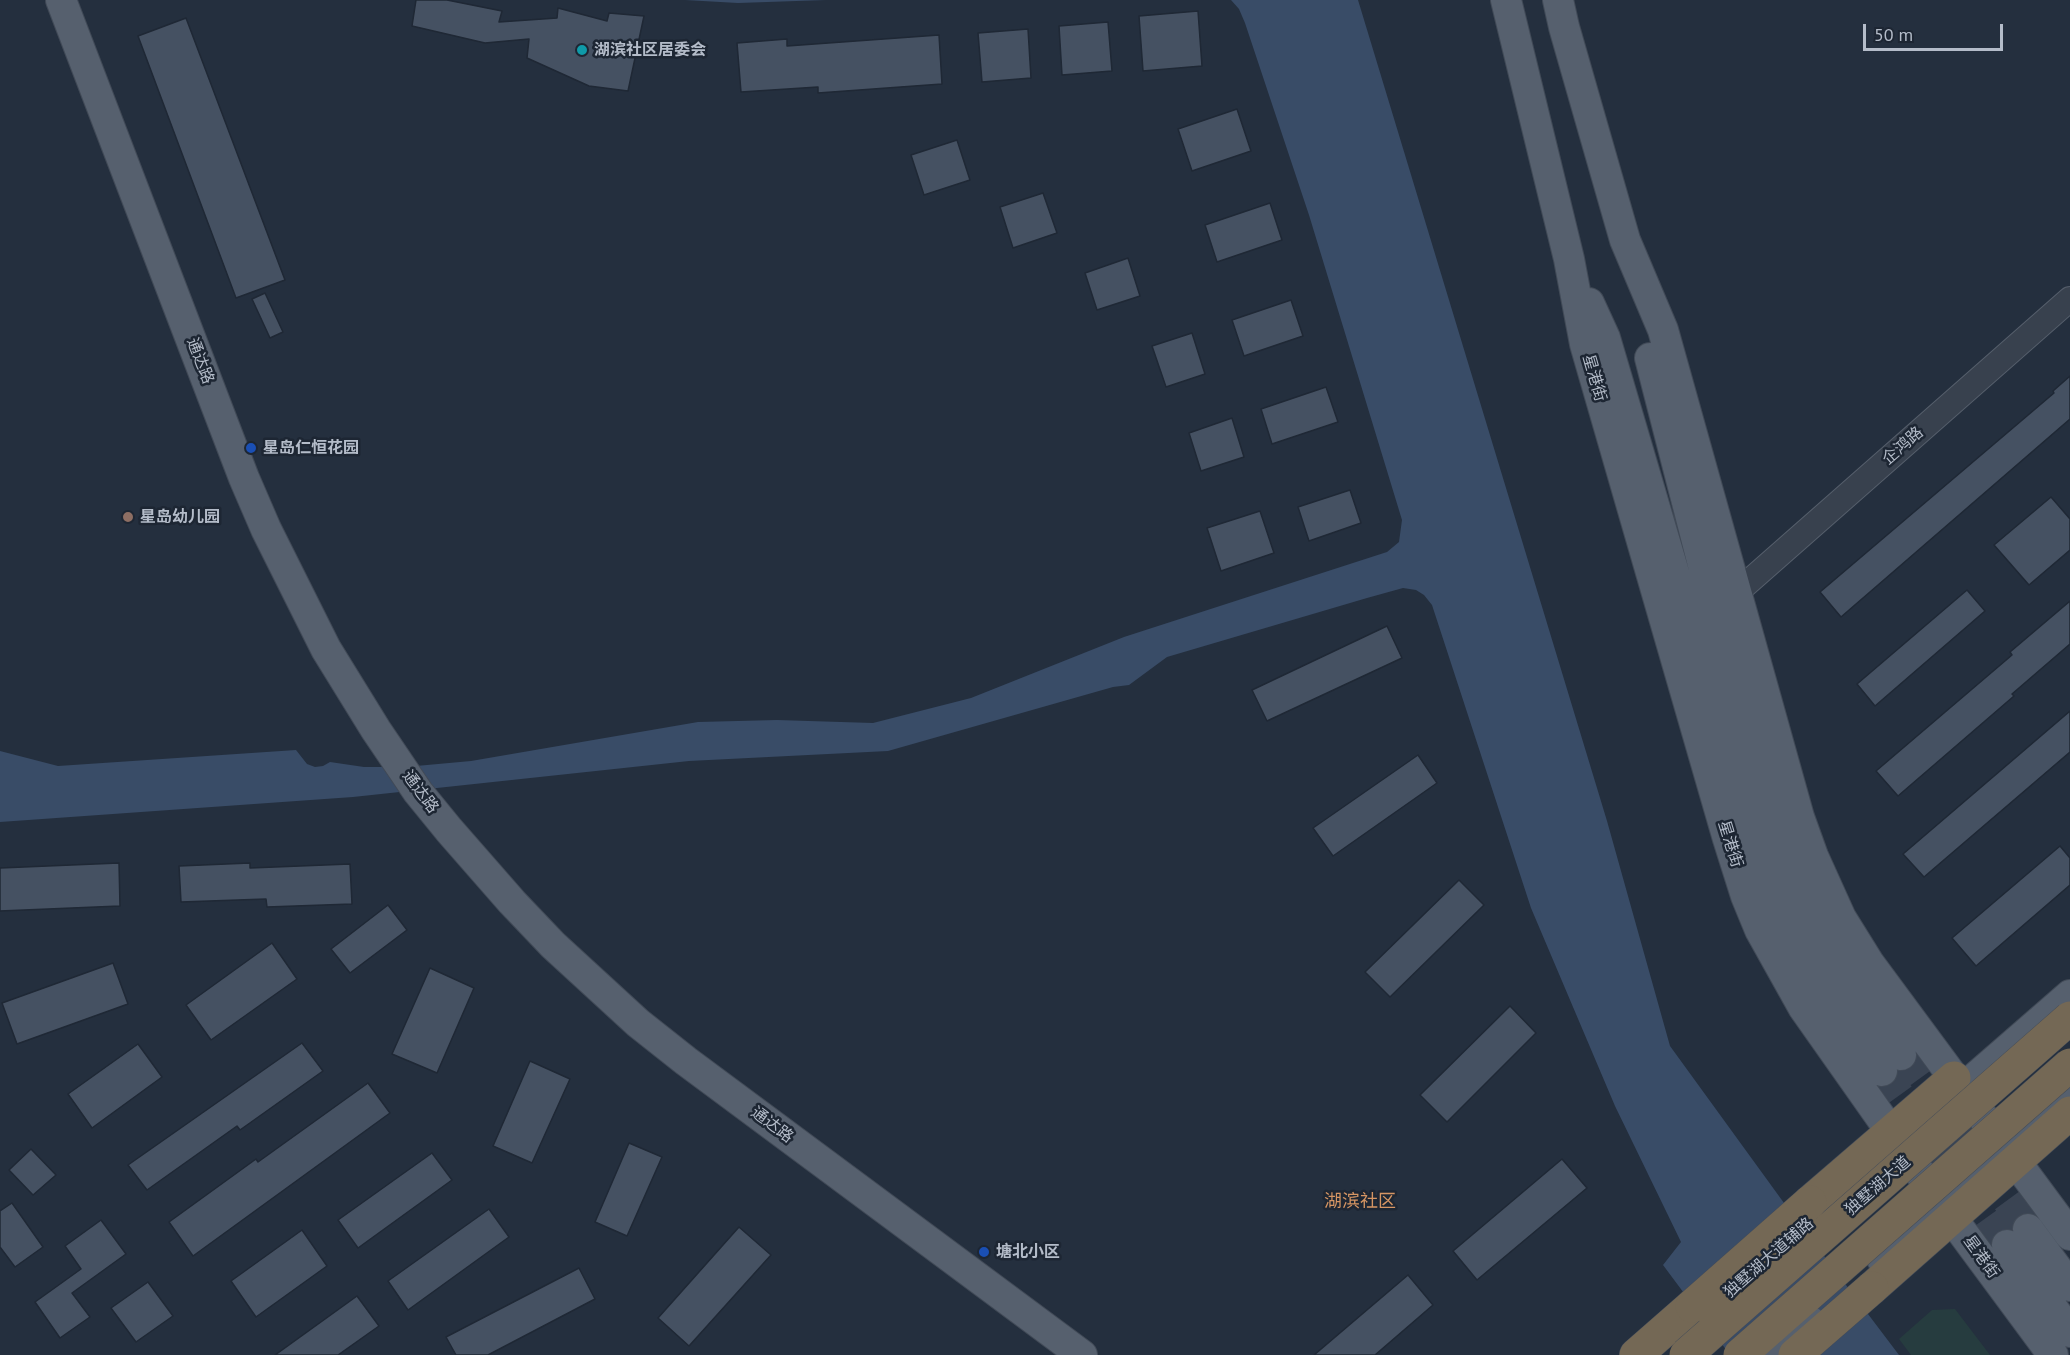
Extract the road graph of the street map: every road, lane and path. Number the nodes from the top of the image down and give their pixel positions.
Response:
1 (40, 0) edge
2 (61, 0) edge
3 (1506, 0) edge
4 (1558, 0) edge
5 (1625, 240) junction
6 (1569, 259) junction
7 (2070, 299) edge
8 (1736, 593) junction
9 (388, 765) junction
10 (409, 796) junction
11 (2070, 994) edge
12 (2070, 1018) edge
13 (2070, 1065) edge
14 (1958, 1083) junction
15 (2070, 1091) edge
16 (2070, 1113) edge
17 (1896, 1138) junction
18 (2011, 1153) junction
19 (1947, 1210) junction
20 (1811, 1211) junction
21 (2070, 1234) edge
22 (1868, 1281) junction
23 (2070, 1286) edge
24 (2070, 1332) edge
25 (1049, 1355) edge
26 (1082, 1355) edge
27 (1636, 1355) edge
28 (1658, 1355) edge
29 (1686, 1355) edge
30 (1740, 1355) edge
31 (1772, 1355) edge
32 (1796, 1355) edge
33 (2053, 1355) edge

1 - 9 main road, 通达路
2 - 9 main road, 通达路
3 - 6 main road, 星港街
4 - 5 main road, 星港街
5 - 6 main road, 星港街
5 - 8 main road, 星港街
6 - 17 main road, 星港街
7 - 8 street, 企鸿路
8 - 14 main road, 星港街
9 - 10 main road, 通达路
10 - 25 main road, 通达路
10 - 26 main road, 通达路
11 - 14 main road
12 - 29 highway, 独墅湖大道, bridge
13 - 30 highway, bridge
14 - 17 highway
14 - 18 main road, 星港街
15 - 18 main road
16 - 18 highway
17 - 19 main road, 星港街
17 - 20 highway
18 - 19 highway
18 - 21 main road, 星港街
19 - 22 highway
19 - 33 main road, 星港街
20 - 27 highway, bridge
20 - 28 main road, 独墅湖大道辅路
22 - 31 main road, bridge
22 - 32 highway, bridge
23 - 24 main road, 星港街

